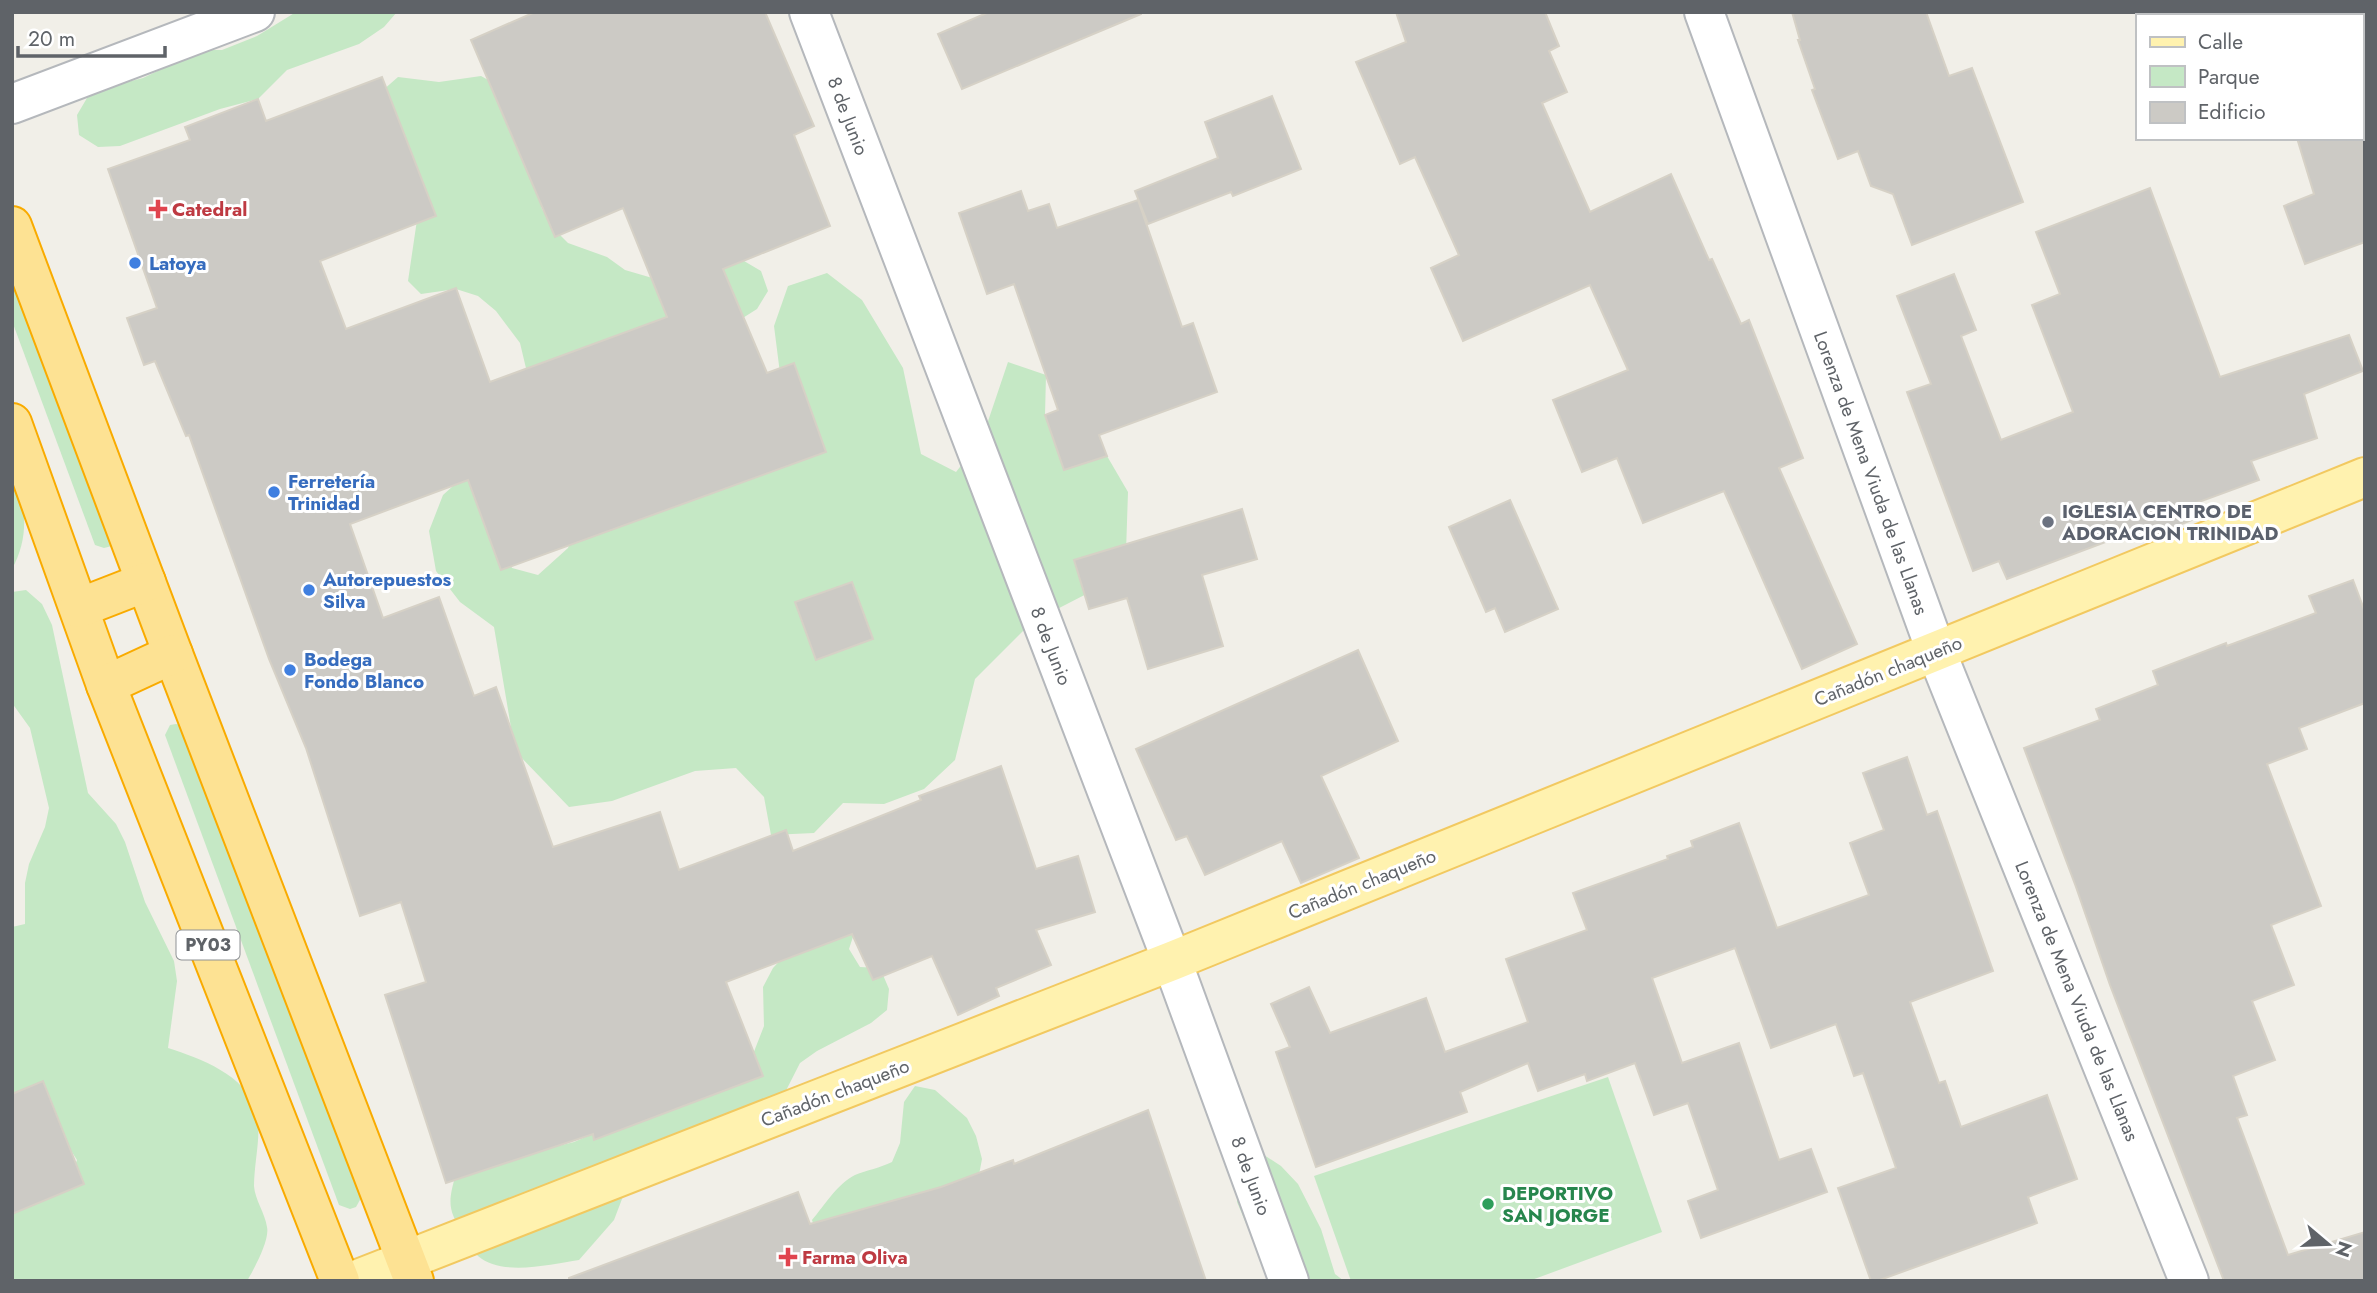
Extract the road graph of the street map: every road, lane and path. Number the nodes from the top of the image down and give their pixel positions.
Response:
1 (255, 12) edge
2 (809, 12) edge
3 (1704, 12) edge
4 (12, 104) edge
5 (12, 226) edge
6 (12, 423) edge
7 (2365, 477) edge
8 (146, 582) junction
9 (79, 608) junction
10 (1936, 651) junction
11 (173, 654) junction
12 (106, 685) junction
13 (1172, 961) junction
14 (410, 1270) edge
15 (349, 1280) edge
16 (1289, 1281) edge
17 (2189, 1281) edge

1 - 4 street
2 - 13 street, 8 de Junio
3 - 10 street, Lorenza de Mena Viuda de las Llanas
5 - 8 highway
6 - 9 highway, PY03
7 - 10 main road, Cañadón chaqueño
8 - 9 highway
8 - 11 highway
9 - 12 highway, PY03
10 - 13 main road, Cañadón chaqueño
10 - 17 street, Lorenza de Mena Viuda de las Llanas
11 - 12 highway
11 - 14 highway
12 - 15 highway, PY03
13 - 14 main road, Cañadón chaqueño
13 - 16 street, 8 de Junio
14 - 15 main road, Cañadón chaqueño

